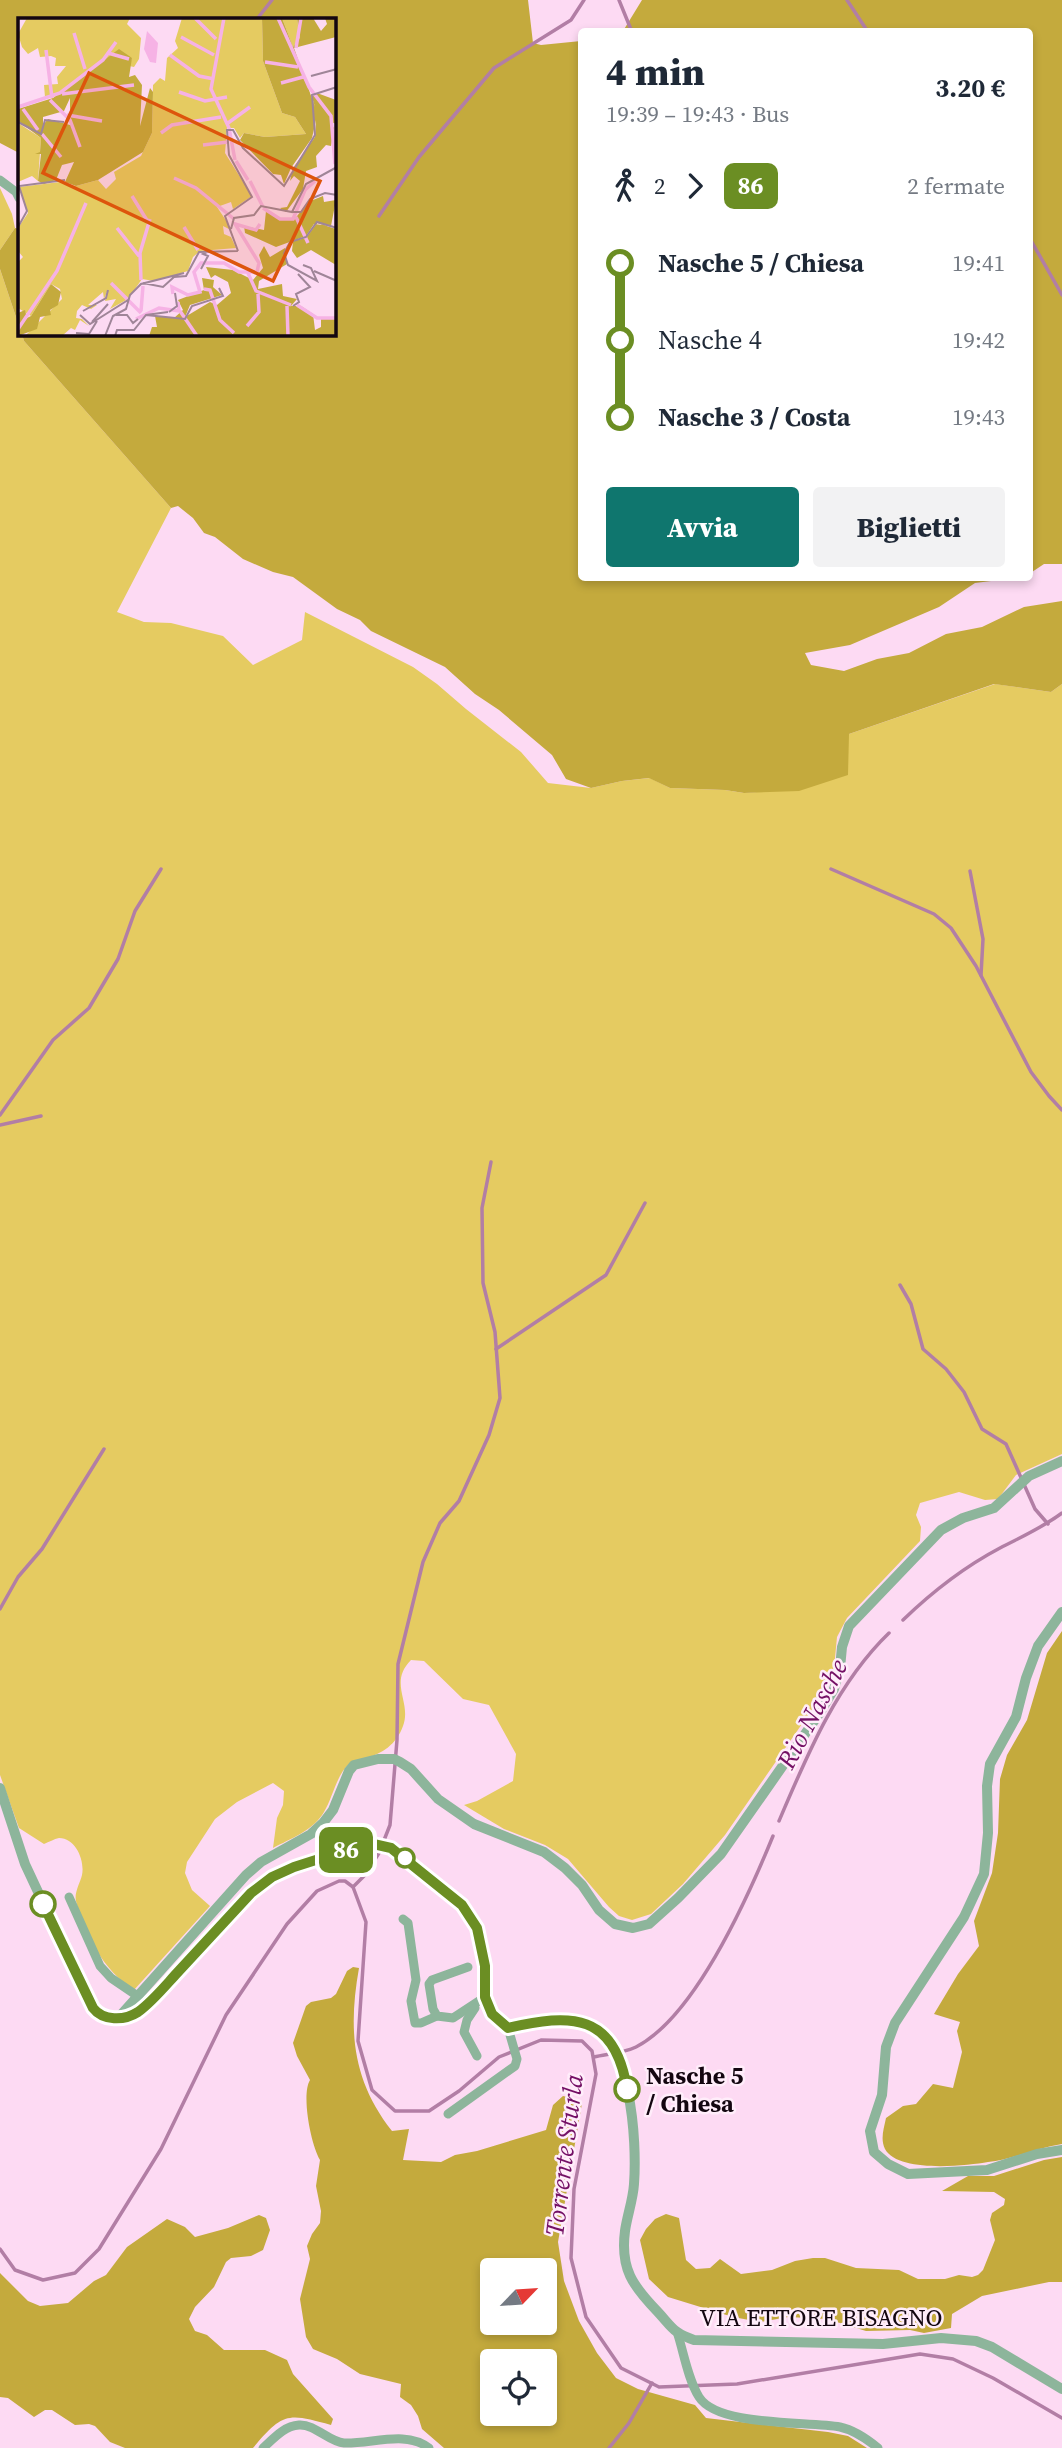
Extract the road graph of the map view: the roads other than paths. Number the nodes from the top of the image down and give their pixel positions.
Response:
1 (0, 180) edge
2 (18, 196) edge
3 (1062, 1461) edge
4 (1062, 1612) edge
5 (0, 1788) edge
6 (69, 1897) dead end
7 (403, 1919) dead end
8 (468, 1967) dead end
9 (139, 1997) junction
10 (481, 2000) junction
11 (437, 2016) junction
12 (119, 2017) junction
13 (509, 2032) junction
14 (477, 2056) dead end
15 (448, 2114) dead end
16 (1062, 2150) edge
17 (678, 2335) junction
18 (1062, 2389) edge
19 (263, 2448) edge
20 (429, 2448) edge
21 (878, 2448) edge

1 - 2 street
3 - 9 street
4 - 16 street
5 - 12 street
6 - 9 street
7 - 11 street
8 - 11 street
9 - 12 street
10 - 11 street
10 - 12 street
10 - 13 street
10 - 14 street
13 - 15 street
13 - 17 street, VIA ETTORE BISAGNO
17 - 18 street, VIA ETTORE BISAGNO
17 - 21 street
19 - 20 street

